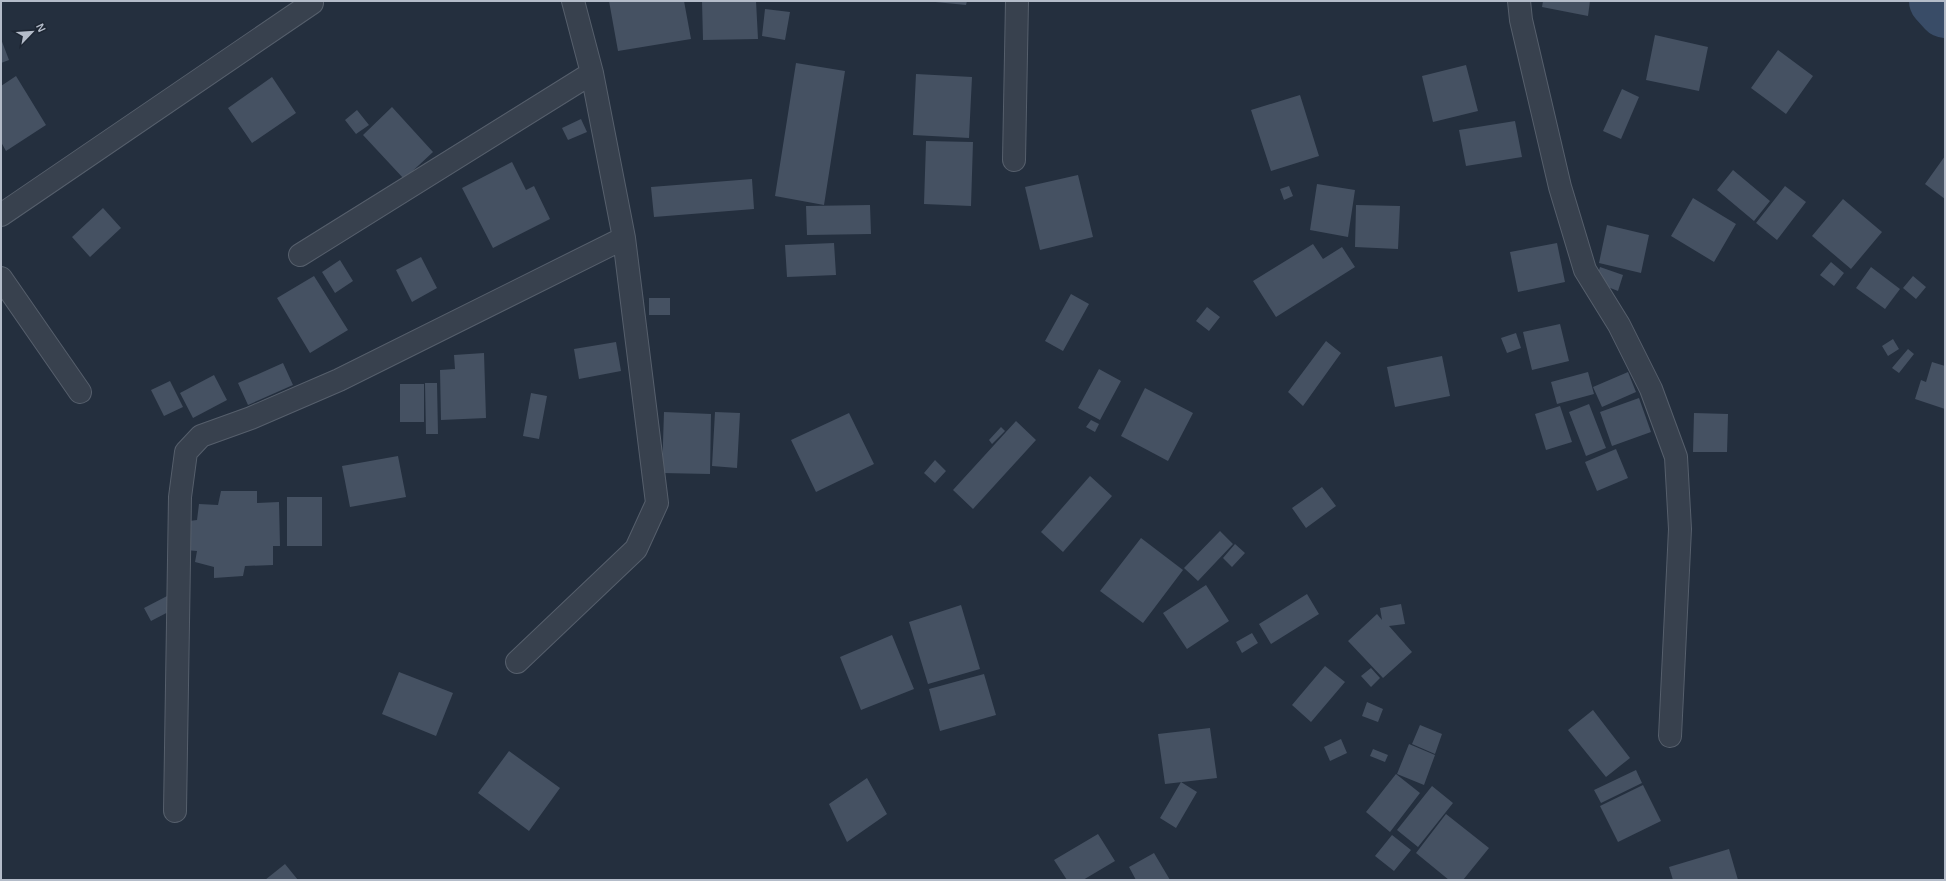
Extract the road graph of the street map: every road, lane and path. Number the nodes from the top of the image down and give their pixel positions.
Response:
1 (574, 1) edge
2 (1017, 1) edge
3 (1519, 1) edge
4 (312, 3) dead end
5 (592, 73) junction
6 (1014, 160) dead end
7 (1, 215) edge
8 (624, 238) junction
9 (300, 255) dead end
10 (1, 278) edge
11 (80, 392) dead end
12 (517, 662) dead end
13 (1670, 736) dead end
14 (175, 811) dead end

1 - 5 street
2 - 6 street
3 - 13 street
4 - 7 street
5 - 8 street
5 - 9 street
8 - 12 street
8 - 14 street
10 - 11 street

